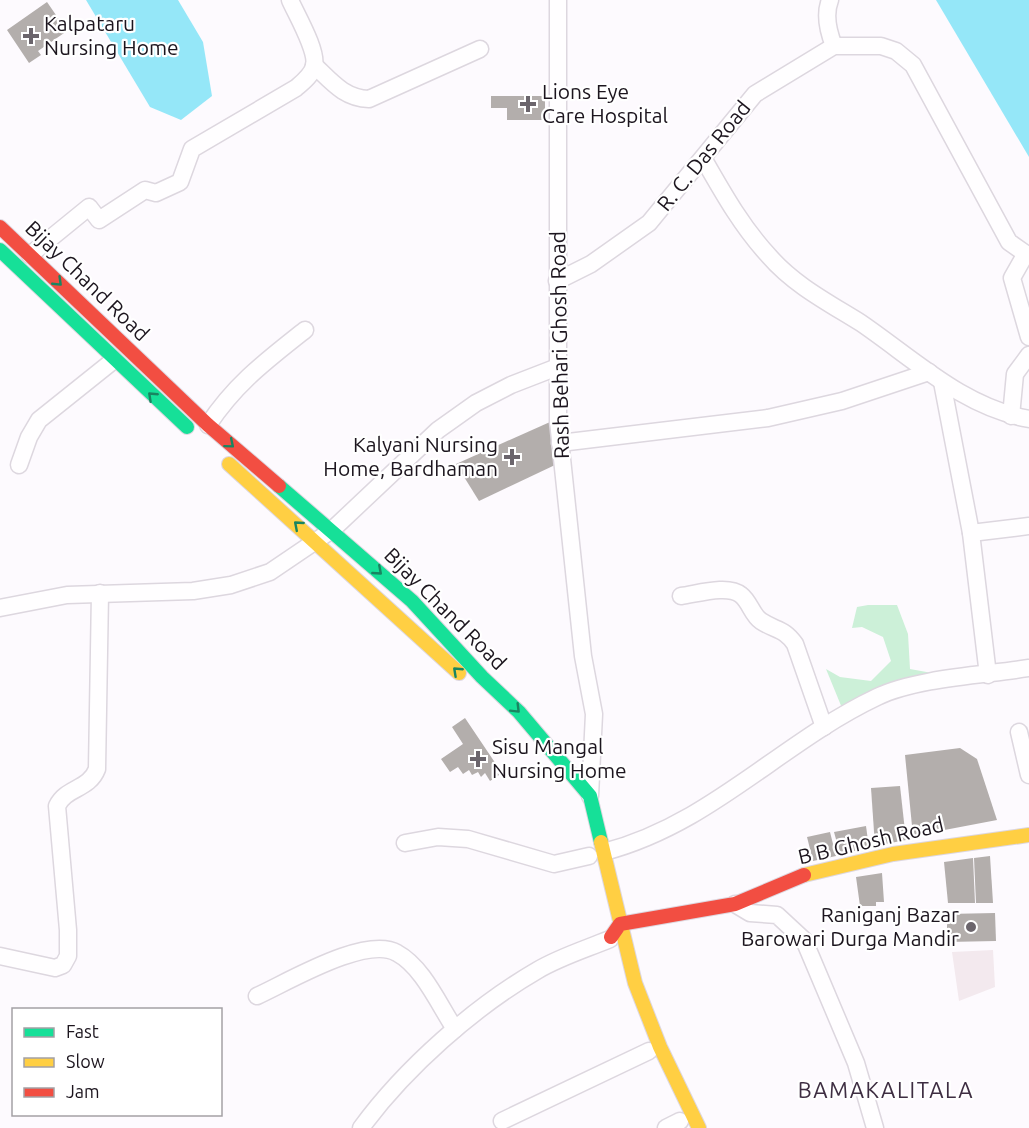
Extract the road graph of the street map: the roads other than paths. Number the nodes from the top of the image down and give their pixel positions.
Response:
1 (290, 0) edge
2 (558, 0) edge
3 (830, 0) edge
4 (834, 46) junction
5 (480, 49) dead end
6 (315, 65) junction
7 (703, 158) junction
8 (0, 227) edge
9 (1, 254) edge
10 (30, 255) junction
11 (1027, 256) edge
12 (557, 281) junction
13 (304, 330) dead end
14 (1029, 337) edge
15 (1029, 355) edge
16 (114, 360) junction
17 (560, 366) junction
18 (935, 377) junction
19 (1011, 416) junction
20 (1029, 419) edge
21 (201, 429) junction
22 (560, 443) junction
23 (220, 456) dead end
24 (19, 465) dead end
25 (1029, 526) edge
26 (332, 530) junction
27 (970, 533) junction
28 (315, 540) junction
29 (100, 594) junction
30 (681, 596) dead end
31 (0, 608) edge
32 (1029, 668) edge
33 (988, 675) junction
34 (485, 699) dead end
35 (824, 727) junction
36 (1019, 732) dead end
37 (1029, 775) edge
38 (590, 796) junction
39 (581, 820) dead end
40 (1029, 835) edge
41 (405, 843) dead end
42 (595, 858) junction
43 (597, 887) dead end
44 (735, 904) junction
45 (620, 924) junction
46 (610, 939) junction
47 (0, 956) edge
48 (257, 996) dead end
49 (455, 1029) junction
50 (649, 1051) junction
51 (502, 1121) dead end
52 (677, 1126) edge
53 (361, 1128) edge
54 (699, 1128) edge
55 (875, 1128) edge

1 - 6 street
2 - 12 street, Rash Behari Ghosh Road
3 - 4 street
4 - 7 street, R. C. Das Road
4 - 11 street
5 - 6 street
6 - 10 street
7 - 12 street, R. C. Das Road
7 - 18 street
8 - 10 main road, Bijay Chand Road
9 - 16 main road, Bijay Chand Road
10 -> 21 main road, Bijay Chand Road
11 - 14 street
12 - 17 street, Rash Behari Ghosh Road
13 - 21 street
15 - 19 street
21 -> 16 main road, Bijay Chand Road
16 - 24 street
17 - 22 street, Rash Behari Ghosh Road
17 - 26 street
18 - 19 street
18 - 22 street
18 - 27 street
19 - 20 street
21 -> 26 main road, Bijay Chand Road
22 - 38 street, Rash Behari Ghosh Road
28 -> 23 main road, Bijay Chand Road
25 - 27 street
26 - 28 street
26 -> 38 main road, Bijay Chand Road
27 - 33 street
28 - 29 street
34 -> 28 main road, Bijay Chand Road
29 - 31 street
29 - 47 street
30 - 35 street
32 - 33 street
33 - 35 street
35 - 42 street
36 - 37 street
38 - 42 main road, Bijay Chand Road
39 - 42 main road, Bijay Chand Road
40 - 44 main road, B B Ghosh Road
41 - 42 street
42 - 45 main road, Bijay Chand Road
43 - 46 main road
44 - 45 main road, B B Ghosh Road
44 - 55 street
45 - 46 main road
45 - 54 main road, Bijay Chand Road
46 - 49 street
46 - 50 main road
48 - 49 street
49 - 53 street
50 - 51 street
50 - 52 main road

